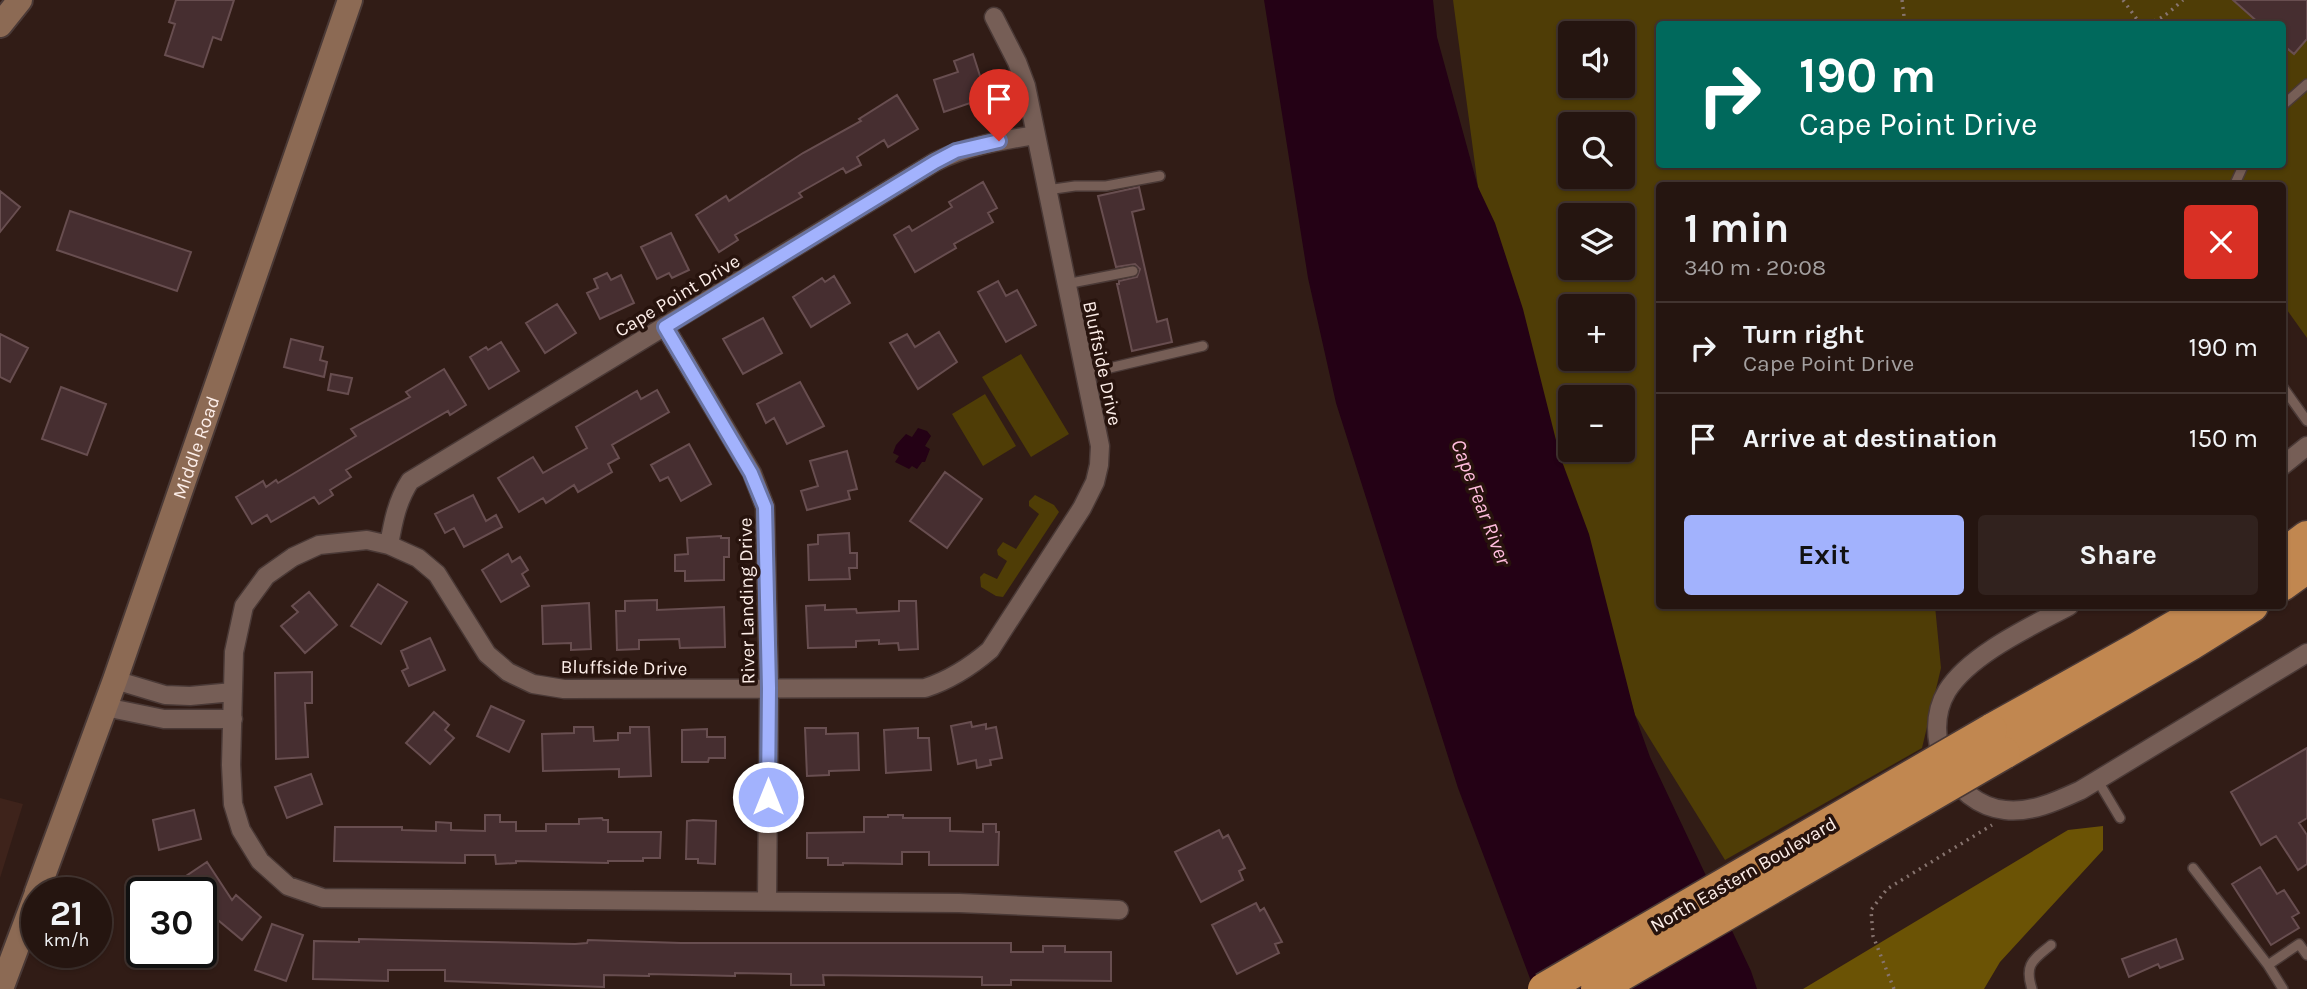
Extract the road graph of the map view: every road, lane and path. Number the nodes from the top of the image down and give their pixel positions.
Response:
1 (20, 0) edge
2 (350, 0) edge
3 (1902, 0) edge
4 (2123, 0) edge
5 (2183, 0) edge
6 (994, 17) dead end
7 (1905, 21) edge
8 (2137, 21) edge
9 (2153, 21) edge
10 (0, 25) edge
11 (2307, 84) edge
12 (2286, 102) edge
13 (1035, 135) junction
14 (1160, 176) dead end
15 (1046, 190) junction
16 (1133, 271) dead end
17 (1066, 284) junction
18 (665, 327) junction
19 (1203, 346) dead end
20 (1084, 373) junction
21 (2286, 392) edge
22 (2307, 421) edge
23 (2307, 446) edge
24 (2286, 463) edge
25 (2307, 537) edge
26 (389, 545) junction
27 (2286, 553) edge
28 (2307, 568) edge
29 (2286, 582) edge
30 (2064, 609) edge
31 (2205, 609) edge
32 (2247, 609) edge
33 (2307, 653) edge
34 (115, 680) junction
35 (769, 688) junction
36 (233, 692) junction
37 (105, 707) junction
38 (233, 719) junction
39 (1998, 742) junction
40 (2098, 781) junction
41 (2017, 810) junction
42 (2120, 818) dead end
43 (2193, 868) dead end
44 (43, 877) edge
45 (766, 901) junction
46 (1119, 910) dead end
47 (21, 936) edge
48 (2051, 945) dead end
49 (2307, 955) edge
50 (2268, 965) junction
51 (1, 989) edge
52 (1544, 989) edge
53 (1597, 989) edge
54 (1894, 989) edge
55 (2032, 989) edge
56 (2283, 989) edge

1 - 10 main road
2 - 34 main road, Middle Road
3 - 7 path
4 - 8 path
5 - 9 path
6 - 13 street, Bluffside Drive
11 - 12 lane
13 - 15 street, Bluffside Drive
13 - 18 street, Cape Point Drive
14 - 15 lane
15 - 17 street, Bluffside Drive
16 - 17 lane
17 - 20 street, Bluffside Drive
18 - 26 street, Cape Point Drive
18 - 35 street, River Landing Drive
19 - 20 lane
20 - 35 street, Bluffside Drive
21 - 22 lane
23 - 24 street
25 - 27 highway
26 - 35 street, Bluffside Drive
26 - 36 street, Bluffside Drive
28 - 29 highway
30 - 41 street
31 - 39 highway, North Eastern Boulevard
32 - 39 highway, North Eastern Boulevard
33 - 40 street
34 - 36 street
34 - 37 main road, Middle Road
35 - 45 street, River Landing Drive
36 - 38 street, Bluffside Drive
37 - 38 street
37 - 44 main road, Middle Road
38 - 45 street, Bluffside Drive
39 - 52 highway, North Eastern Boulevard, bridge
39 - 53 highway, North Eastern Boulevard, bridge
40 - 41 street
40 - 42 lane
41 - 54 path
43 - 50 lane
45 - 46 street, Bluffside Drive
47 - 51 main road, Middle Road
48 - 55 lane
49 - 50 lane
50 - 56 lane

